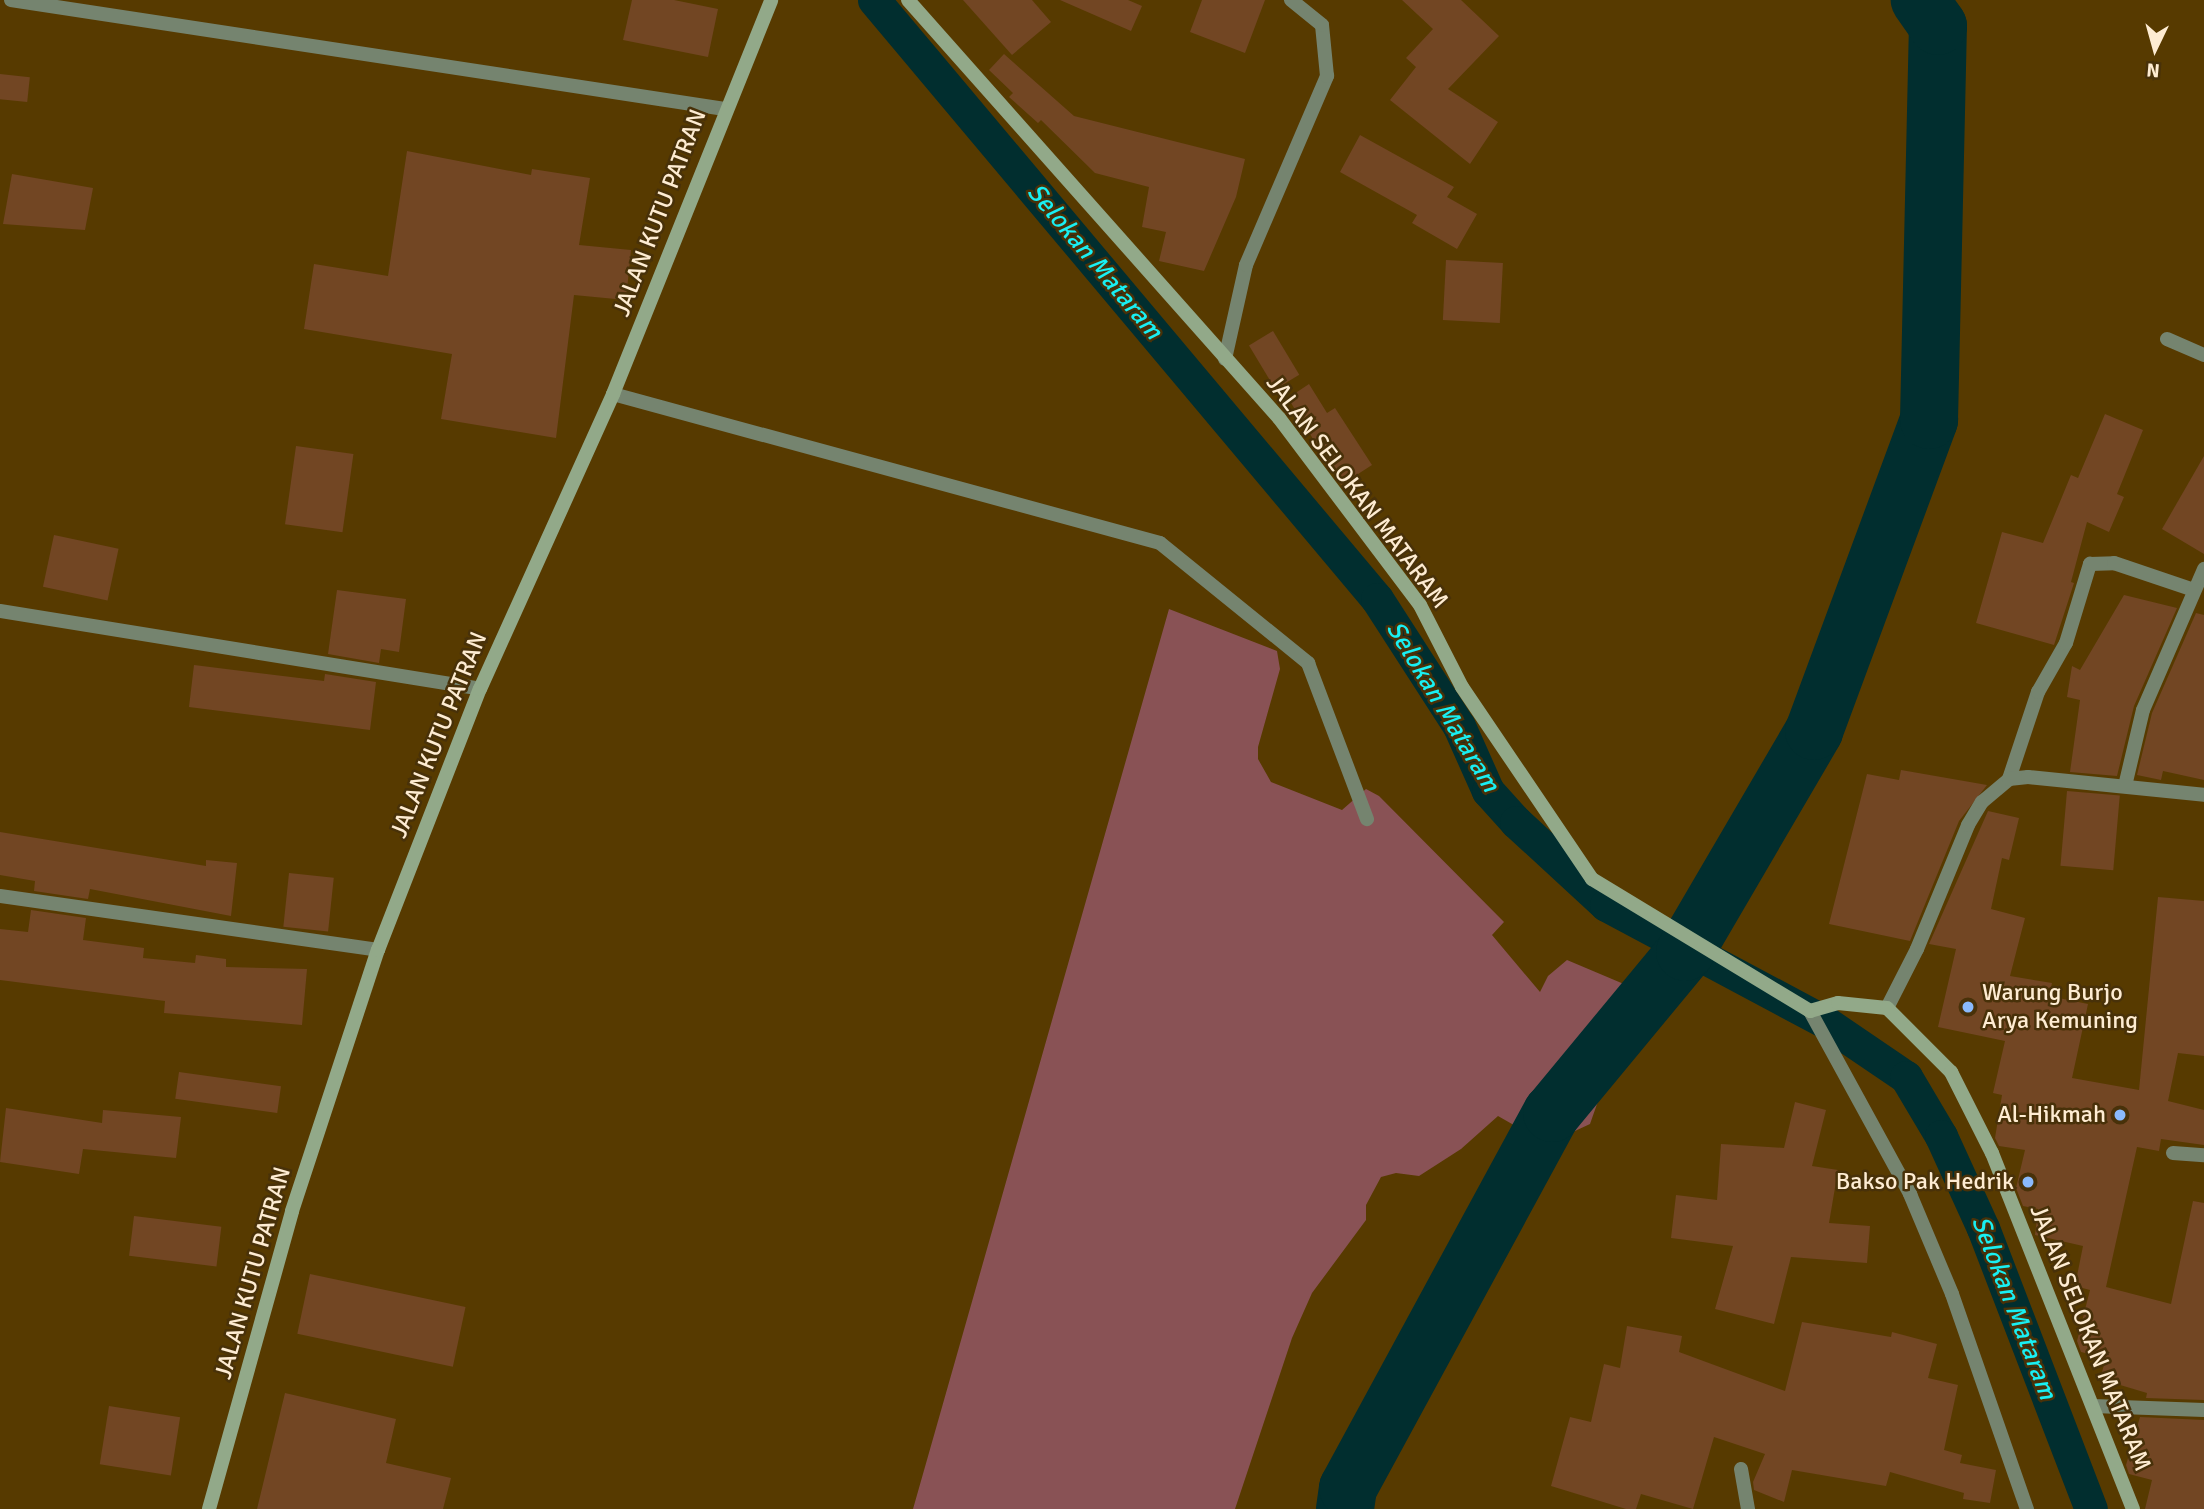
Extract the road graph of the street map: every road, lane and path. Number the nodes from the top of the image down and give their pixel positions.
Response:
1 (11, 0) edge
2 (771, 0) edge
3 (908, 0) edge
4 (1291, 0) edge
5 (726, 109) junction
6 (2168, 339) dead end
7 (2204, 355) edge
8 (1225, 359) junction
9 (613, 394) junction
10 (2204, 569) edge
11 (2194, 590) junction
12 (0, 611) edge
13 (480, 689) junction
14 (2009, 779) junction
15 (2125, 786) junction
16 (2204, 795) edge
17 (1367, 819) dead end
18 (0, 896) edge
19 (379, 950) junction
20 (1887, 1008) junction
21 (1815, 1010) junction
22 (2173, 1153) dead end
23 (2204, 1155) edge
24 (2093, 1406) junction
25 (2204, 1410) edge
26 (1741, 1469) dead end
27 (209, 1509) edge
28 (1748, 1509) edge
29 (2027, 1509) edge
30 (2133, 1509) edge

1 - 5 street
2 - 5 street, JALAN KUTU PATRAN
3 - 8 street, JALAN SELOKAN MATARAM
4 - 8 street
5 - 9 street, JALAN KUTU PATRAN
6 - 7 street
8 - 21 street, JALAN SELOKAN MATARAM
9 - 13 street, JALAN KUTU PATRAN
9 - 17 street
10 - 11 street
11 - 14 street
11 - 15 street
12 - 13 street
13 - 19 street, JALAN KUTU PATRAN
14 - 15 street
14 - 20 street
15 - 16 street
18 - 19 street
19 - 27 street, JALAN KUTU PATRAN
20 - 21 street
20 - 24 street, JALAN SELOKAN MATARAM
21 - 29 street, JALAN SELOKAN MATARAM
22 - 23 street
24 - 25 street
24 - 30 street, JALAN SELOKAN MATARAM
26 - 28 street

